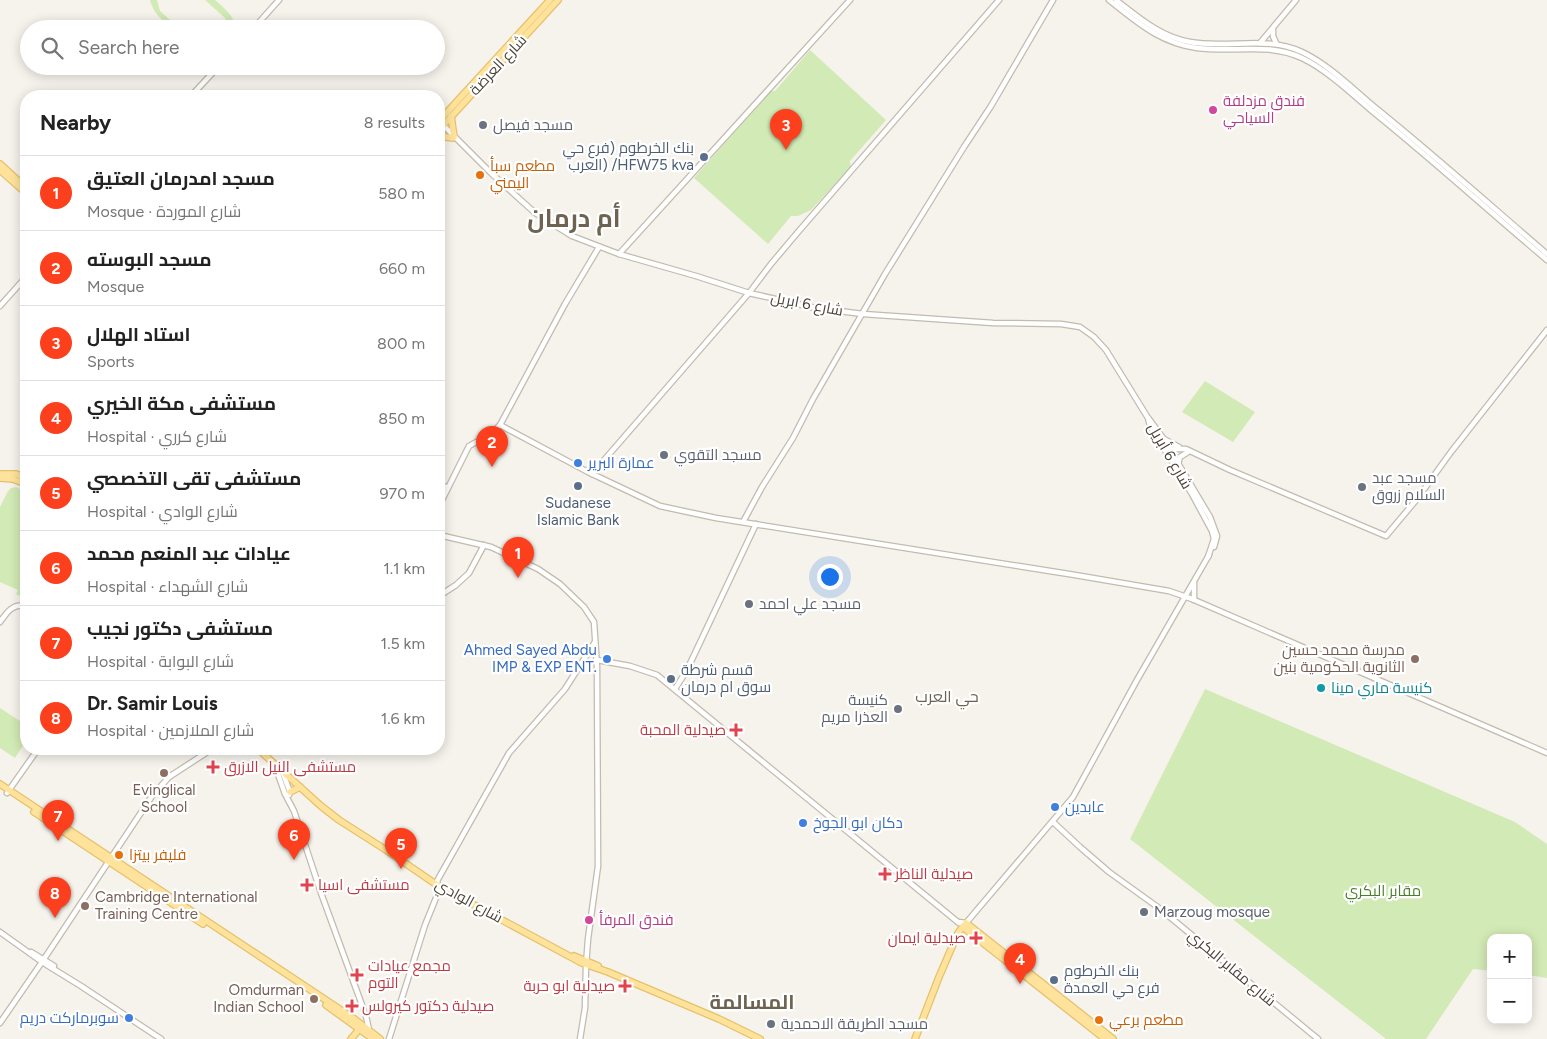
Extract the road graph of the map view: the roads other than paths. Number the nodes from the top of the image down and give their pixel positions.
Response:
1 (279, 0) edge
2 (550, 0) edge
3 (558, 0) edge
4 (850, 0) edge
5 (999, 0) edge
6 (1054, 0) edge
7 (1109, 0) edge
8 (1116, 0) edge
9 (1296, 0) edge
10 (1135, 18) junction
11 (261, 20) edge
12 (1272, 28) junction
13 (1260, 42) junction
14 (1276, 43) junction
15 (1259, 48) junction
16 (211, 75) edge
17 (197, 90) edge
18 (451, 116) junction
19 (445, 120) edge
20 (445, 121) edge
21 (445, 130) edge
22 (445, 137) edge
23 (456, 140) junction
24 (0, 164) edge
25 (0, 170) edge
26 (20, 184) edge
27 (20, 185) edge
28 (1526, 239) junction
29 (599, 247) junction
30 (619, 254) junction
31 (1547, 254) edge
32 (1547, 260) edge
33 (20, 284) edge
34 (749, 293) junction
35 (0, 306) edge
36 (863, 314) junction
37 (1547, 330) edge
38 (1148, 418) junction
39 (500, 425) junction
40 (1163, 438) junction
41 (1182, 449) junction
42 (1169, 451) junction
43 (1190, 453) junction
44 (1178, 464) junction
45 (0, 474) edge
46 (592, 474) junction
47 (20, 476) edge
48 (0, 478) edge
49 (20, 482) edge
50 (447, 488) joint
51 (445, 492) edge
52 (743, 522) junction
53 (756, 524) junction
54 (445, 536) edge
55 (484, 545) junction
56 (1208, 557) junction
57 (1194, 581) junction
58 (445, 592) edge
59 (1186, 596) junction
60 (1194, 600) junction
61 (20, 605) edge
62 (0, 622) edge
63 (596, 641) junction
64 (597, 660) junction
65 (675, 689) junction
66 (1547, 753) edge
67 (34, 755) edge
68 (202, 755) edge
69 (266, 755) edge
70 (273, 761) junction
71 (281, 768) junction
72 (0, 784) edge
73 (300, 787) junction
74 (0, 788) edge
75 (8, 792) junction
76 (289, 795) junction
77 (1053, 822) junction
78 (110, 859) junction
79 (437, 885) junction
80 (964, 925) junction
81 (0, 932) edge
82 (48, 953) junction
83 (43, 961) junction
84 (586, 962) junction
85 (51, 964) junction
86 (65, 975) junction
87 (363, 1009) junction
88 (0, 1023) edge
89 (359, 1026) junction
90 (368, 1035) edge
91 (161, 1039) edge
92 (351, 1039) edge
93 (380, 1039) edge
94 (389, 1039) edge
95 (580, 1039) edge
96 (760, 1039) edge
97 (915, 1039) edge
98 (1105, 1039) edge
99 (1113, 1039) edge
100 (1318, 1039) edge

1 - 11 street
2 - 19 main road, شارع العرضة
3 - 18 main road, شارع العرضة
4 - 30 street
5 - 34 street
6 - 36 street
7 - 10 street
8 - 10 street
9 - 12 street
10 - 13 street
10 - 15 street
12 - 13 street
12 - 14 street
13 - 14 street
13 - 15 street
14 - 28 street
15 - 28 street
16 - 17 street
18 - 20 main road, شارع العرضة
18 - 23 main road
21 - 23 street, شارع 6 ابريل
22 - 23 main road
23 - 29 street, شارع 6 ابريل
24 - 26 main road
25 - 27 main road
28 - 31 street
28 - 32 street
29 - 30 street, شارع 6 ابريل
29 - 39 street
30 - 34 street, شارع 6 ابريل
33 - 35 street
34 - 36 street, شارع 6 ابريل
34 - 46 street
36 - 38 street, شارع 6 ابريل
36 - 52 street
37 - 43 street
38 - 40 street, شارع 6 أبريل
38 - 42 street, شارع 6 أبريل
39 - 46 street
39 - 50 street
40 - 41 street
40 - 42 street, شارع 6 أبريل
41 - 42 street
41 - 43 street
42 - 43 street
42 - 44 street, شارع 6 أبريل
42 - 56 street, شارع 6 أبريل
43 - 44 street
44 - 56 street, شارع 6 أبريل
45 - 47 main road
46 - 52 street
48 - 49 main road
50 - 51 street
52 - 53 street
53 - 59 street
53 - 65 street
54 - 55 street
55 - 58 street
55 - 63 street
56 - 57 street, شارع 6 أبريل
57 - 59 street, شارع 6 أبريل
57 - 60 street
59 - 60 street
59 - 77 street, شارع 6 أبريل
60 - 66 street
61 - 62 street
63 - 64 street
63 - 79 street
64 - 65 street
64 - 84 street
65 - 80 street
67 - 75 street
68 - 78 street
69 - 70 main road, شارع الوادي
70 - 71 main road, شارع الوادي
70 - 76 street
71 - 73 main road, شارع الوادي
71 - 76 street
72 - 75 main road
73 - 76 main road
73 - 79 main road, شارع الوادي
74 - 75 main road
75 - 78 main road
76 - 87 street
77 - 80 street, شارع 6 أبريل
77 - 100 street, شارع مقابر البكري
78 - 82 street
78 - 89 main road
79 - 84 main road, شارع الوادي
79 - 94 street
80 - 97 main road
80 - 98 main road
80 - 99 main road
81 - 83 street
82 - 83 street
82 - 85 street
83 - 85 street
83 - 86 street
83 - 88 street
84 - 95 street
84 - 96 main road, شارع الوادي
85 - 86 street
86 - 91 street
87 - 89 street
87 - 90 street
89 - 90 main road
89 - 92 main road
90 - 93 main road

